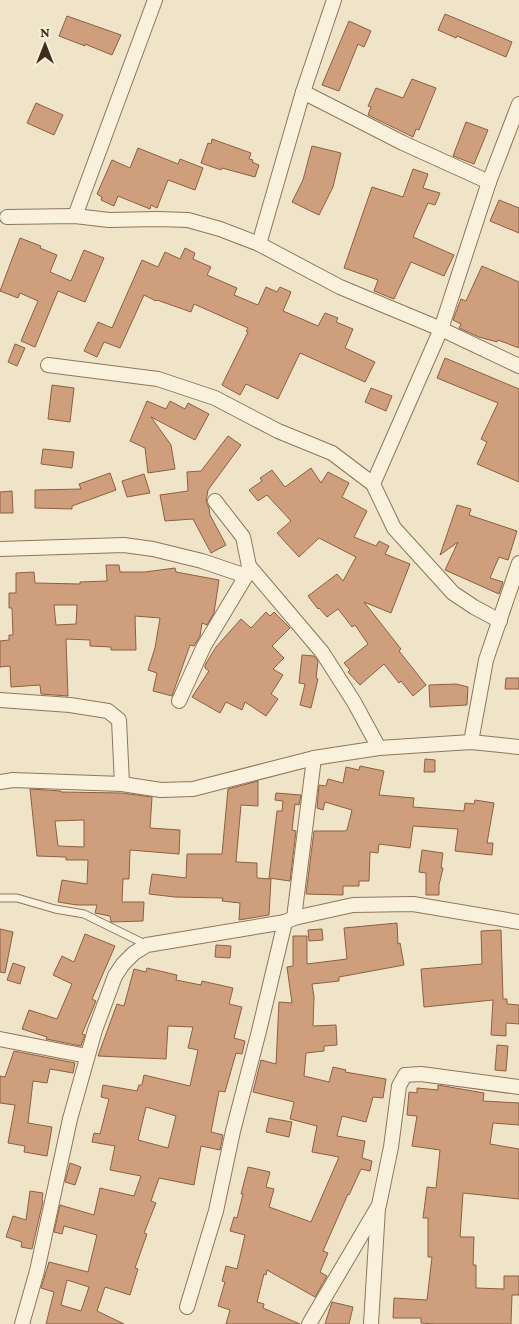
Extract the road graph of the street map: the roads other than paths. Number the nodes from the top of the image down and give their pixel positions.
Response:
1 (155, 0) edge
2 (334, 0) edge
3 (303, 92) junction
4 (519, 104) edge
5 (489, 182) junction
6 (74, 216) junction
7 (7, 217) dead end
8 (260, 244) junction
9 (441, 329) junction
10 (48, 365) dead end
11 (519, 366) edge
12 (373, 484) junction
13 (214, 501) dead end
14 (0, 548) edge
15 (519, 563) edge
16 (248, 571) junction
17 (500, 621) junction
18 (0, 700) edge
19 (179, 701) dead end
20 (471, 742) junction
21 (519, 747) edge
22 (379, 748) junction
23 (314, 758) junction
24 (0, 782) edge
25 (122, 784) junction
26 (0, 898) edge
27 (289, 920) junction
28 (519, 922) edge
29 (147, 945) junction
30 (0, 1038) edge
31 (87, 1056) junction
32 (519, 1087) edge
33 (378, 1205) junction
34 (187, 1308) dead end
35 (22, 1324) edge
36 (309, 1324) edge
37 (371, 1324) edge

1 - 6 street
2 - 3 street
3 - 5 street
3 - 8 street
4 - 5 street
5 - 9 street
6 - 7 street
6 - 8 street
8 - 9 street
9 - 11 street
9 - 12 street
10 - 12 street
12 - 17 street
13 - 16 street
14 - 16 street
15 - 17 street
16 - 19 street
16 - 22 street
17 - 20 street
18 - 25 street
20 - 21 street
20 - 22 street
22 - 23 street
23 - 25 street
23 - 27 street
24 - 25 street
26 - 29 lane
27 - 28 street
27 - 29 street
27 - 34 street
29 - 31 street
30 - 31 street
31 - 35 street
32 - 33 street
33 - 36 street
33 - 37 street

